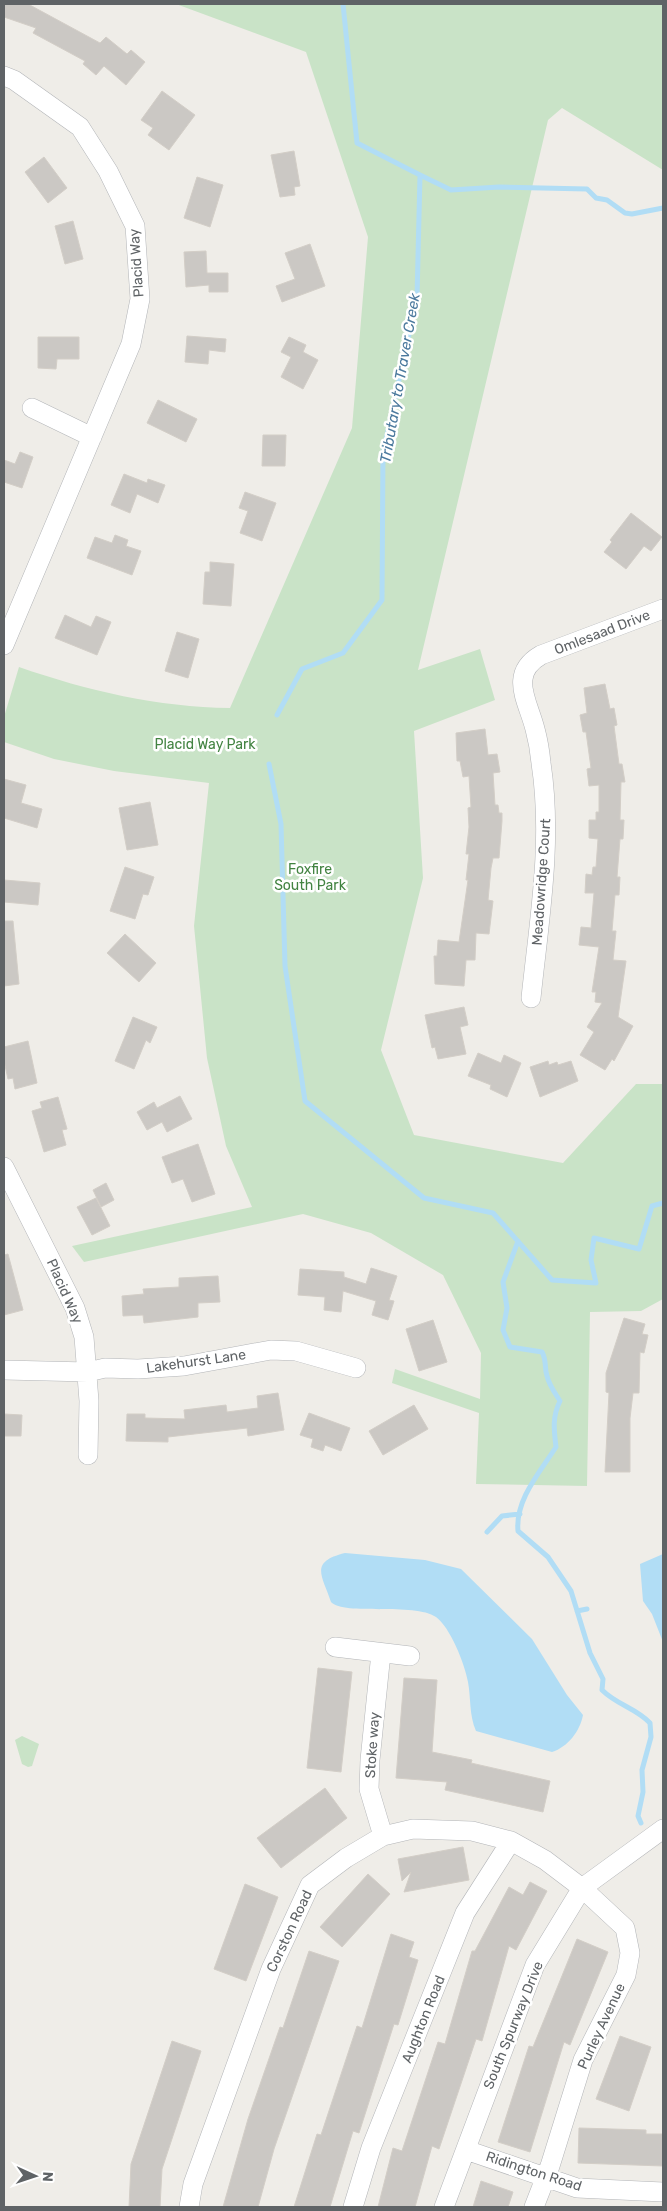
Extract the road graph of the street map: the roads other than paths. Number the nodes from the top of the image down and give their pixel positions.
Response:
1 (4, 76) edge
2 (32, 408) dead end
3 (92, 437) junction
4 (663, 609) edge
5 (4, 645) edge
6 (541, 655) joint
7 (531, 998) dead end
8 (4, 1168) edge
9 (356, 1368) dead end
10 (4, 1370) edge
11 (88, 1372) junction
12 (88, 1455) dead end
13 (334, 1647) dead end
14 (381, 1653) junction
15 (410, 1656) dead end
16 (663, 1829) edge
17 (383, 1836) junction
18 (511, 1841) junction
19 (582, 1888) junction
20 (466, 2150) junction
21 (546, 2177) junction
22 (663, 2192) edge
23 (189, 2207) edge
24 (353, 2207) edge
25 (444, 2207) edge
26 (534, 2207) edge

1 - 3 street, Placid Way
2 - 3 street
3 - 5 street, Placid Way
4 - 6 street, Omlesaad Drive
6 - 7 street, Meadowridge Court
8 - 11 street, Placid Way
9 - 11 street, Lakehurst Lane
10 - 11 street, Lakehurst Lane
11 - 12 street, Placid Way
13 - 14 street
14 - 15 street
14 - 17 street, Stoke way
16 - 19 street, South Spurway Drive
17 - 18 street, Corston Road
17 - 23 street, Corston Road
18 - 19 street, Corston Road
18 - 24 street, Aughton Road
19 - 20 street, South Spurway Drive
19 - 21 street, Purley Avenue
20 - 21 street, Ridington Road
20 - 25 street, South Spurway Drive
21 - 22 street, Ridington Road
21 - 26 street, Purley Avenue

